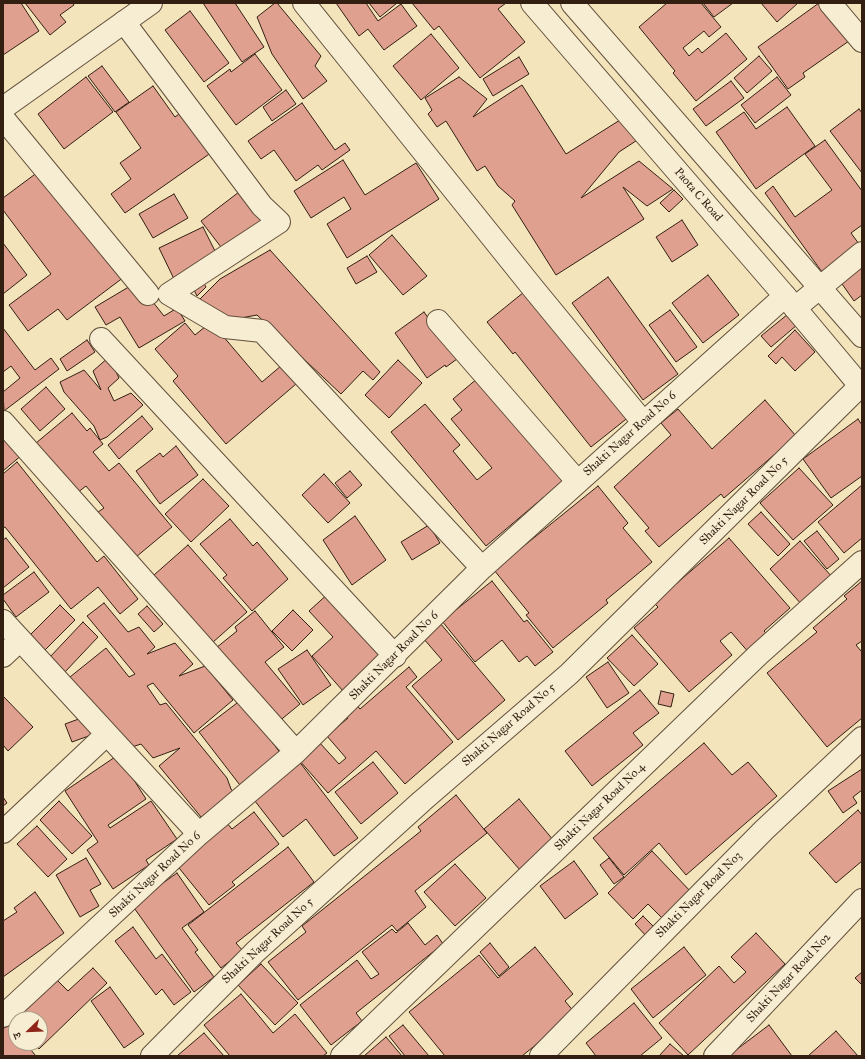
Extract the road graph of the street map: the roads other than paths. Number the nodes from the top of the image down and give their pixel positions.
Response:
1 (152, 3) edge
2 (304, 3) edge
3 (532, 3) edge
4 (572, 3) edge
5 (830, 3) edge
6 (124, 22) junction
7 (862, 41) edge
8 (3, 108) edge
9 (3, 118) edge
10 (862, 253) edge
11 (821, 288) junction
12 (148, 294) dead end
13 (790, 302) junction
14 (438, 320) dead end
15 (862, 336) edge
16 (101, 339) dead end
17 (861, 387) edge
18 (3, 422) edge
19 (643, 422) junction
20 (577, 481) junction
21 (862, 562) edge
22 (482, 568) junction
23 (3, 621) edge
24 (20, 640) junction
25 (3, 656) edge
26 (395, 656) junction
27 (107, 734) junction
28 (862, 738) edge
29 (296, 752) junction
30 (3, 832) edge
31 (199, 834) junction
32 (862, 900) edge
33 (3, 1016) edge
34 (152, 1056) edge
35 (342, 1056) edge
36 (541, 1056) edge
37 (716, 1056) edge

1 - 6 street
2 - 19 street
3 - 13 street, Paota C Road
4 - 11 street
5 - 7 street
6 - 8 street
6 - 22 street
9 - 12 street
10 - 11 street, Shakti Nagar Road No 6
11 - 13 street, Shakti Nagar Road No 6
11 - 15 street
13 - 17 street, Paota C Road
13 - 19 street, Shakti Nagar Road No 6
14 - 20 street
16 - 26 street
17 - 34 street, Shakti Nagar Road No 5
18 - 29 street
19 - 20 street, Shakti Nagar Road No 6
20 - 22 street, Shakti Nagar Road No 6
21 - 35 street, Shakti Nagar Road No.4
22 - 26 street, Shakti Nagar Road No 6
23 - 24 street
24 - 25 street
24 - 27 street
26 - 29 street, Shakti Nagar Road No 6
27 - 30 street
27 - 31 street
28 - 36 street, Shakti Nagar Road No3
29 - 31 street, Shakti Nagar Road No 6
31 - 33 street, Shakti Nagar Road No 6
32 - 37 street, Shakti Nagar Road No2

